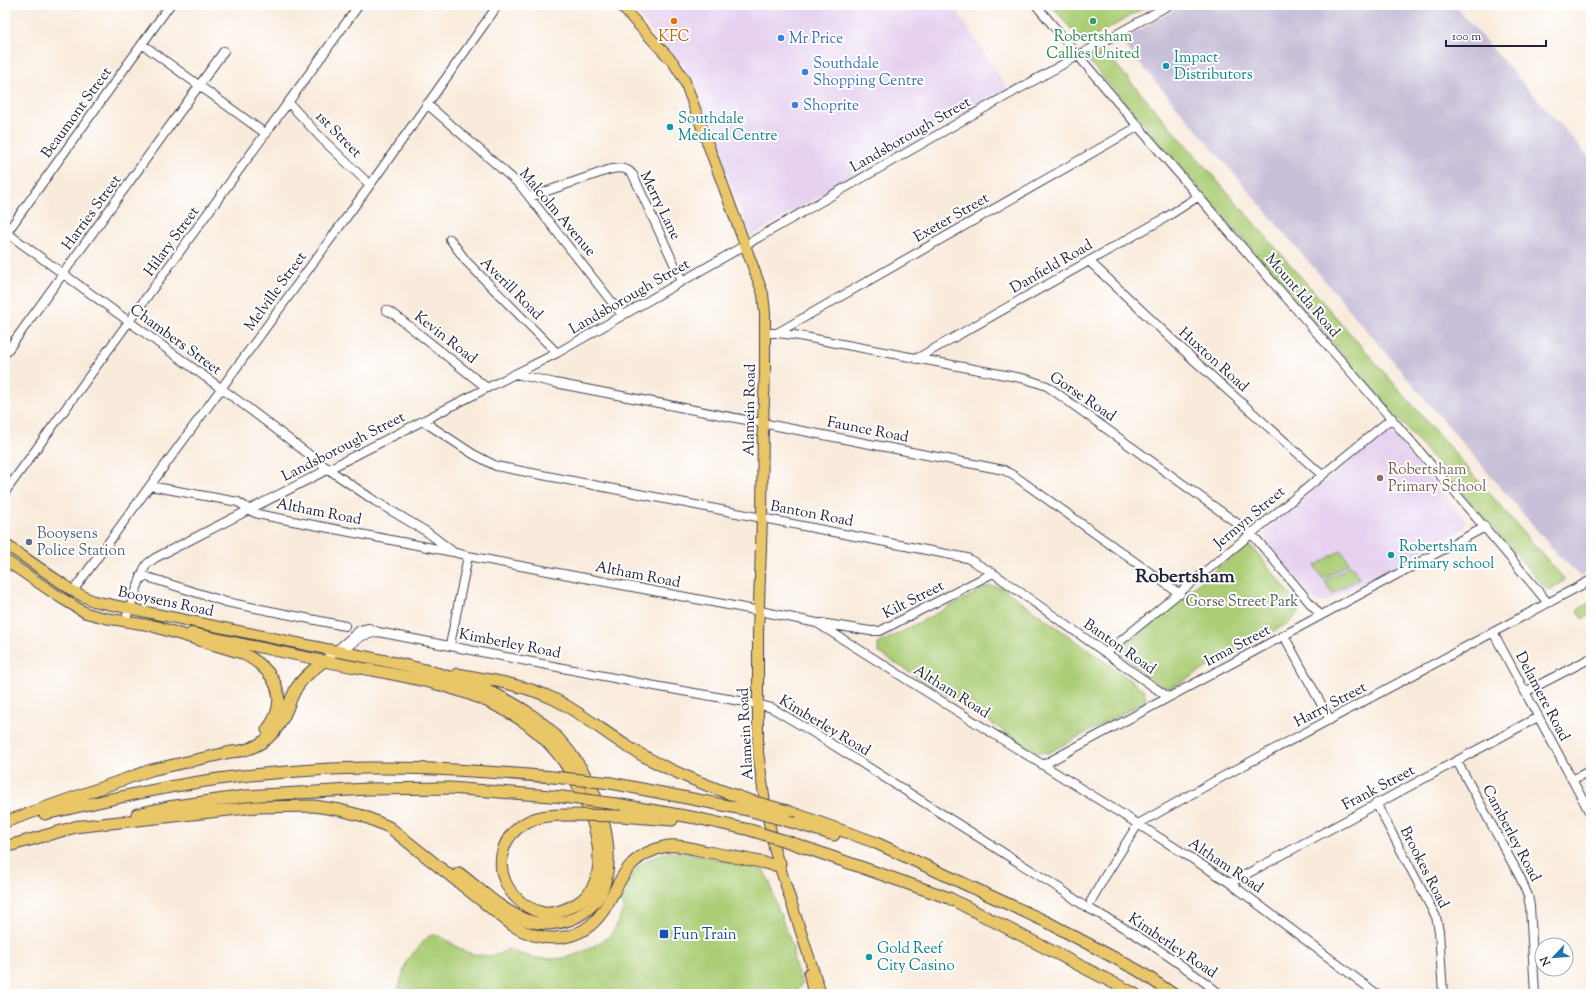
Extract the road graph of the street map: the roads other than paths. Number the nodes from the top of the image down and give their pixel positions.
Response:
1 (170, 5) edge
2 (359, 5) edge
3 (498, 5) edge
4 (620, 5) edge
5 (1036, 5) edge
6 (1170, 5) edge
7 (142, 44) junction
8 (224, 51) dead end
9 (1078, 56) junction
10 (200, 86) junction
11 (288, 104) junction
12 (427, 104) junction
13 (1139, 126) junction
14 (266, 134) junction
15 (370, 185) junction
16 (1199, 196) junction
17 (530, 197) junction
18 (6, 234) edge
19 (450, 239) dead end
20 (745, 245) junction
21 (1089, 261) junction
22 (64, 274) junction
23 (682, 281) junction
24 (386, 310) dead end
25 (622, 315) junction
26 (129, 322) junction
27 (765, 332) junction
28 (777, 333) junction
29 (558, 353) junction
30 (5, 354) edge
31 (916, 359) junction
32 (516, 374) junction
33 (221, 388) junction
34 (487, 388) junction
35 (1392, 418) junction
36 (423, 421) junction
37 (763, 423) junction
38 (328, 469) junction
39 (1322, 475) junction
40 (150, 486) junction
41 (5, 492) edge
42 (251, 510) junction
43 (762, 518) junction
44 (1485, 527) junction
45 (1252, 534) junction
46 (5, 544) edge
47 (453, 552) junction
48 (468, 556) junction
49 (5, 560) edge
50 (993, 573) junction
51 (141, 575) junction
52 (1591, 580) edge
53 (73, 592) junction
54 (1180, 594) junction
55 (1548, 603) junction
56 (129, 609) junction
57 (760, 610) junction
58 (1320, 615) junction
59 (124, 621) junction
60 (817, 623) junction
61 (153, 626) junction
62 (345, 626) dead end
63 (1493, 632) junction
64 (1284, 636) junction
65 (450, 645) junction
66 (339, 652) junction
67 (1106, 653) junction
68 (1591, 658) edge
69 (391, 661) junction
70 (324, 662) junction
71 (1525, 692) junction
72 (1168, 697) junction
73 (757, 704) junction
74 (1538, 717) junction
75 (1330, 720) junction
76 (231, 752) junction
77 (1457, 761) junction
78 (1043, 766) junction
79 (1591, 770) edge
80 (1572, 780) junction
81 (1376, 804) junction
82 (748, 805) junction
83 (1591, 815) edge
84 (696, 818) junction
85 (5, 823) edge
86 (1138, 824) junction
87 (389, 826) junction
88 (74, 827) junction
89 (5, 847) edge
90 (907, 858) junction
91 (777, 864) junction
92 (1230, 883) junction
93 (1087, 902) junction
94 (813, 994) edge
95 (821, 994) edge
96 (1134, 994) edge
97 (1173, 994) edge
98 (1220, 994) edge
99 (1377, 994) edge
100 (1443, 994) edge
101 (1535, 994) edge

1 - 7 street, Beaumont Street
2 - 11 street, Hilary Street
3 - 12 street, Melville Street
4 - 20 main road, Alamein Road
5 - 9 street, Mount Ida Road
6 - 9 street, Landsborough Street
7 - 10 street
7 - 18 street, Beaumont Street
8 - 10 street, Harries Street
9 - 13 street, Mount Ida Road
9 - 20 street, Landsborough Street
10 - 14 street
10 - 22 street, Harries Street
11 - 14 street, Hilary Street
11 - 15 street, 1st Street
12 - 15 street, Melville Street
12 - 17 street, Malcolm Avenue
13 - 16 street, Mount Ida Road
13 - 28 street, Exeter Street
14 - 26 street, Hilary Street
15 - 33 street, Melville Street
16 - 21 street, Danfield Road
16 - 35 street, Mount Ida Road
17 - 23 street, Merry Lane
17 - 25 street, Malcolm Avenue
18 - 22 street, Chambers Street
19 - 29 street, Averill Road
20 - 23 street, Landsborough Street
20 - 27 main road, Alamein Road
21 - 31 street, Danfield Road
21 - 39 street, Huxton Road
22 - 26 street, Chambers Street
22 - 30 street, Harries Street
23 - 25 street, Landsborough Street
24 - 34 street, Kevin Road
25 - 29 street, Landsborough Street
26 - 33 street, Chambers Street
26 - 41 street, Hilary Street
27 - 28 street, Gorse Road
27 - 37 main road, Alamein Road
28 - 31 street, Gorse Road
29 - 32 street, Landsborough Street
31 - 45 street, Gorse Road
32 - 34 street, Landsborough Street
32 - 37 street, Faunce Road
33 - 38 street, Chambers Street
33 - 40 street, Melville Street
34 - 36 street, Landsborough Street
35 - 39 street, Jermyn Street
35 - 44 street, Mount Ida Road
36 - 38 street, Landsborough Street
36 - 43 street, Banton Road
37 - 43 main road, Alamein Road
37 - 54 street, Faunce Road
38 - 42 street, Landsborough Street
38 - 47 street, Altham Road
39 - 45 street, Jermyn Street
40 - 42 street, Altham Road
40 - 53 street, Melville Street
42 - 47 street, Altham Road
42 - 51 street, Landsborough Street
43 - 50 street, Banton Road
43 - 57 main road, Alamein Road
44 - 55 street, Mount Ida Road
44 - 58 street, Irma Street
45 - 54 street, Jermyn Street
45 - 58 street, Gorse Road
46 - 53 main road, Booysens Road
47 - 48 street, Altham Road
48 - 57 street, Altham Road
48 - 65 street
49 - 59 main road, Booysens Road
50 - 60 street, Kilt Street
50 - 67 street, Banton Road
51 - 56 street, Landsborough Street
51 - 62 street
52 - 55 street, Harry Street
53 - 56 main road, Booysens Road
54 - 67 street, Jermyn Street
55 - 63 street, Harry Street
56 - 59 street, Landsborough Street
56 - 66 main road, Booysens Road
57 - 60 street, Altham Road
57 - 73 main road, Alamein Road
58 - 64 street, Irma Street
59 - 61 main road, Booysens Road
60 - 78 street, Altham Road
61 - 70 main road, Booysens Road
61 - 76 highway
63 - 71 street, Delamere Road
63 - 75 street, Harry Street
64 - 72 street, Irma Street
64 - 75 street
65 - 66 street, Kimberley Road
65 - 73 street, Kimberley Road
66 - 69 highway
66 - 70 street, Kimberley Road
67 - 72 street, Banton Road
68 - 71 street
69 - 82 highway
69 - 87 highway
70 - 76 highway
70 - 84 highway, bridge
71 - 74 street, Delamere Road
72 - 78 street, Irma Street
73 - 91 main road, Alamein Road
73 - 93 street, Kimberley Road
74 - 77 street, Frank Street
74 - 80 street, Delamere Road
75 - 86 street, Harry Street
76 - 85 highway
77 - 81 street, Frank Street
77 - 101 street, Camberley Road
78 - 86 street, Altham Road
79 - 80 street
80 - 83 street, Delamere Road
81 - 92 street, Frank Street
81 - 100 street, Brookes Road
82 - 85 highway, bridge
82 - 90 highway, bridge
82 - 90 highway, bridge
84 - 88 highway, bridge
84 - 96 highway, bridge
86 - 92 street, Altham Road
86 - 93 street, Harry Street
87 - 88 highway
87 - 91 highway
88 - 89 highway
90 - 97 highway
91 - 94 main road
91 - 95 main road
92 - 99 street, Altham Road
93 - 98 street, Kimberley Road

